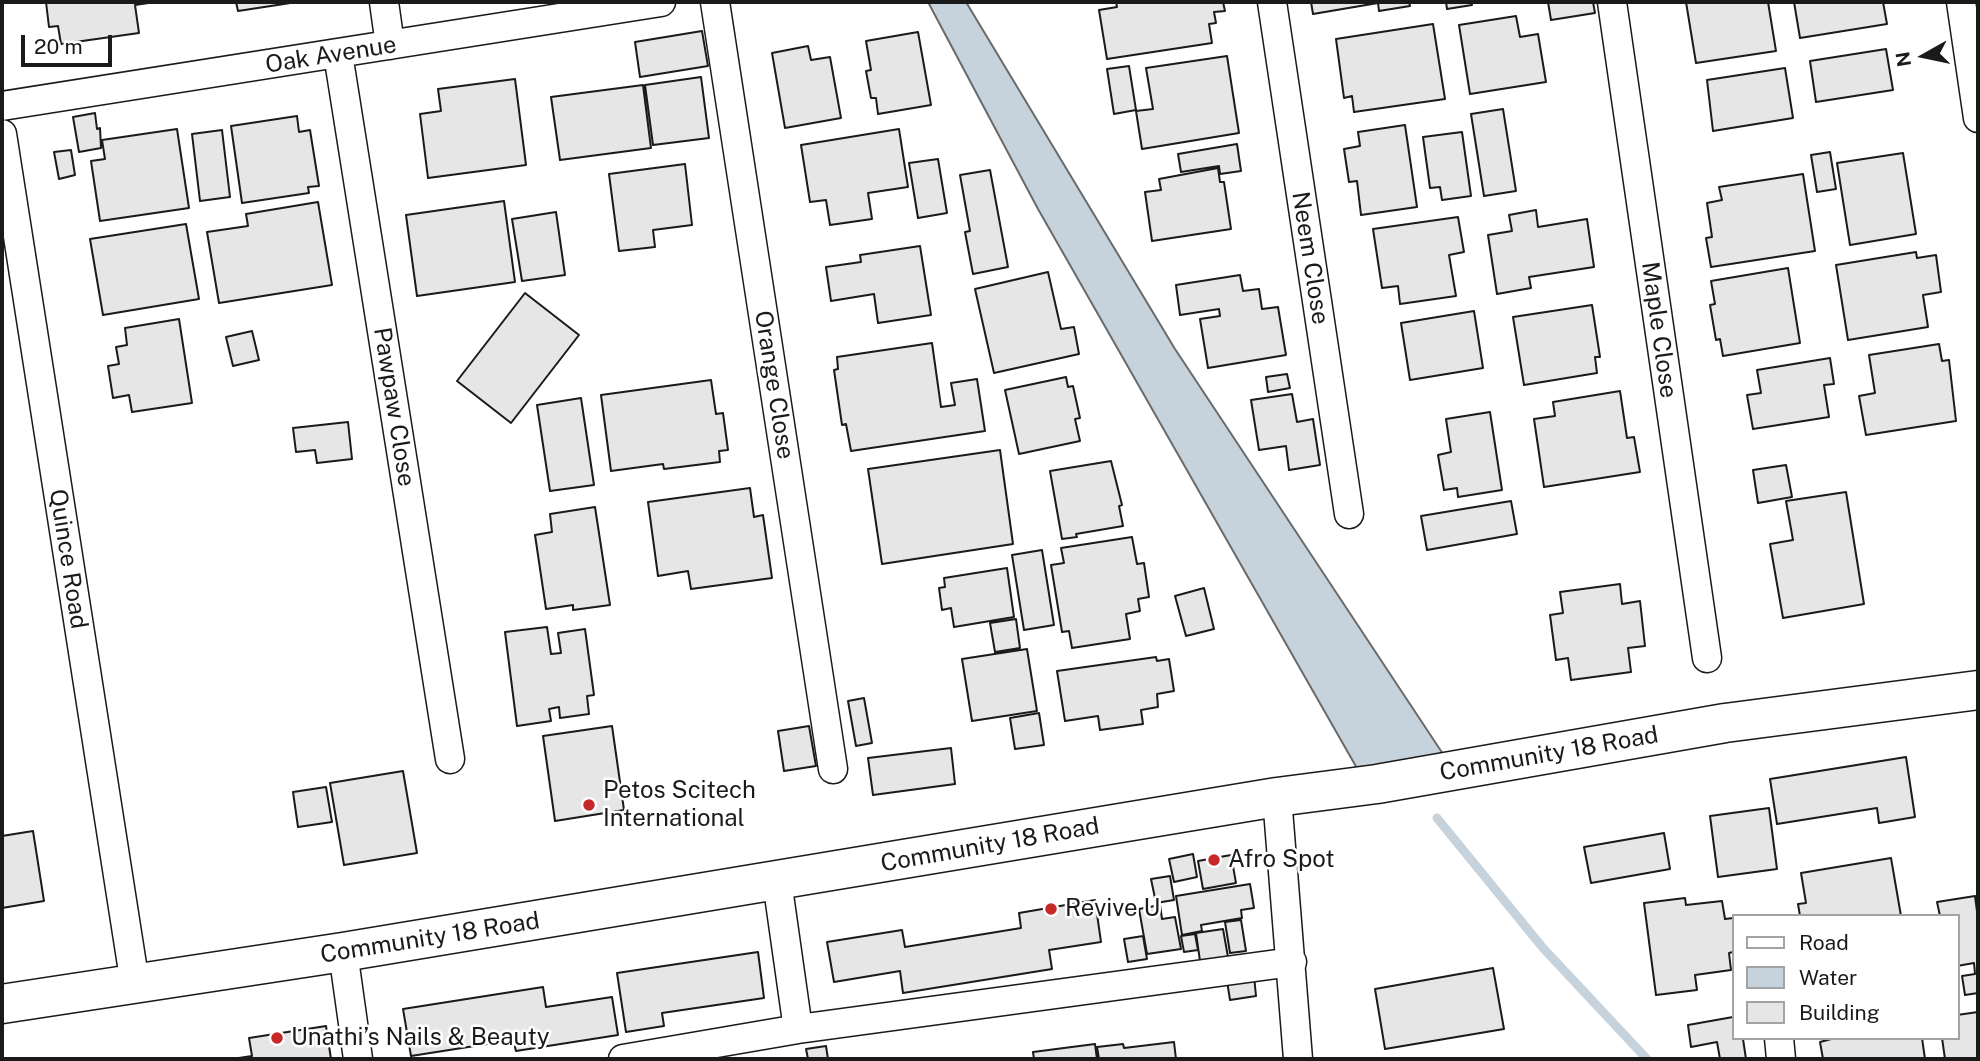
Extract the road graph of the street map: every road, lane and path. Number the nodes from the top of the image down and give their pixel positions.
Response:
1 (384, 2) edge
2 (661, 2) edge
3 (715, 2) edge
4 (1272, 2) edge
5 (1612, 2) edge
6 (1961, 2) edge
7 (390, 45) junction
8 (338, 54) junction
9 (2, 106) edge
10 (1978, 118) edge
11 (2, 134) edge
12 (1349, 514) dead end
13 (1707, 658) dead end
14 (1978, 690) edge
15 (450, 759) dead end
16 (833, 769) dead end
17 (1277, 797) junction
18 (777, 881) junction
19 (343, 953) junction
20 (1292, 962) junction
21 (135, 984) junction
22 (2, 1004) edge
23 (798, 1029) junction
24 (1779, 1040) edge
25 (358, 1059) edge
26 (623, 1059) edge
27 (1298, 1059) edge
28 (1781, 1059) edge

1 - 7 street
2 - 7 street, Oak Avenue
3 - 16 street, Orange Close
4 - 12 street, Neem Close
5 - 13 street, Maple Close
6 - 10 street
7 - 8 street, Oak Avenue
8 - 9 street, Oak Avenue
8 - 15 street, Pawpaw Close
11 - 21 street, Quince Road
14 - 17 main road, Community 18 Road
17 - 18 main road, Community 18 Road
17 - 20 street
18 - 19 main road, Community 18 Road
18 - 23 street
19 - 21 main road, Community 18 Road
19 - 25 street
20 - 23 street
20 - 27 street
21 - 22 main road, Community 18 Road
23 - 26 street
24 - 28 street

